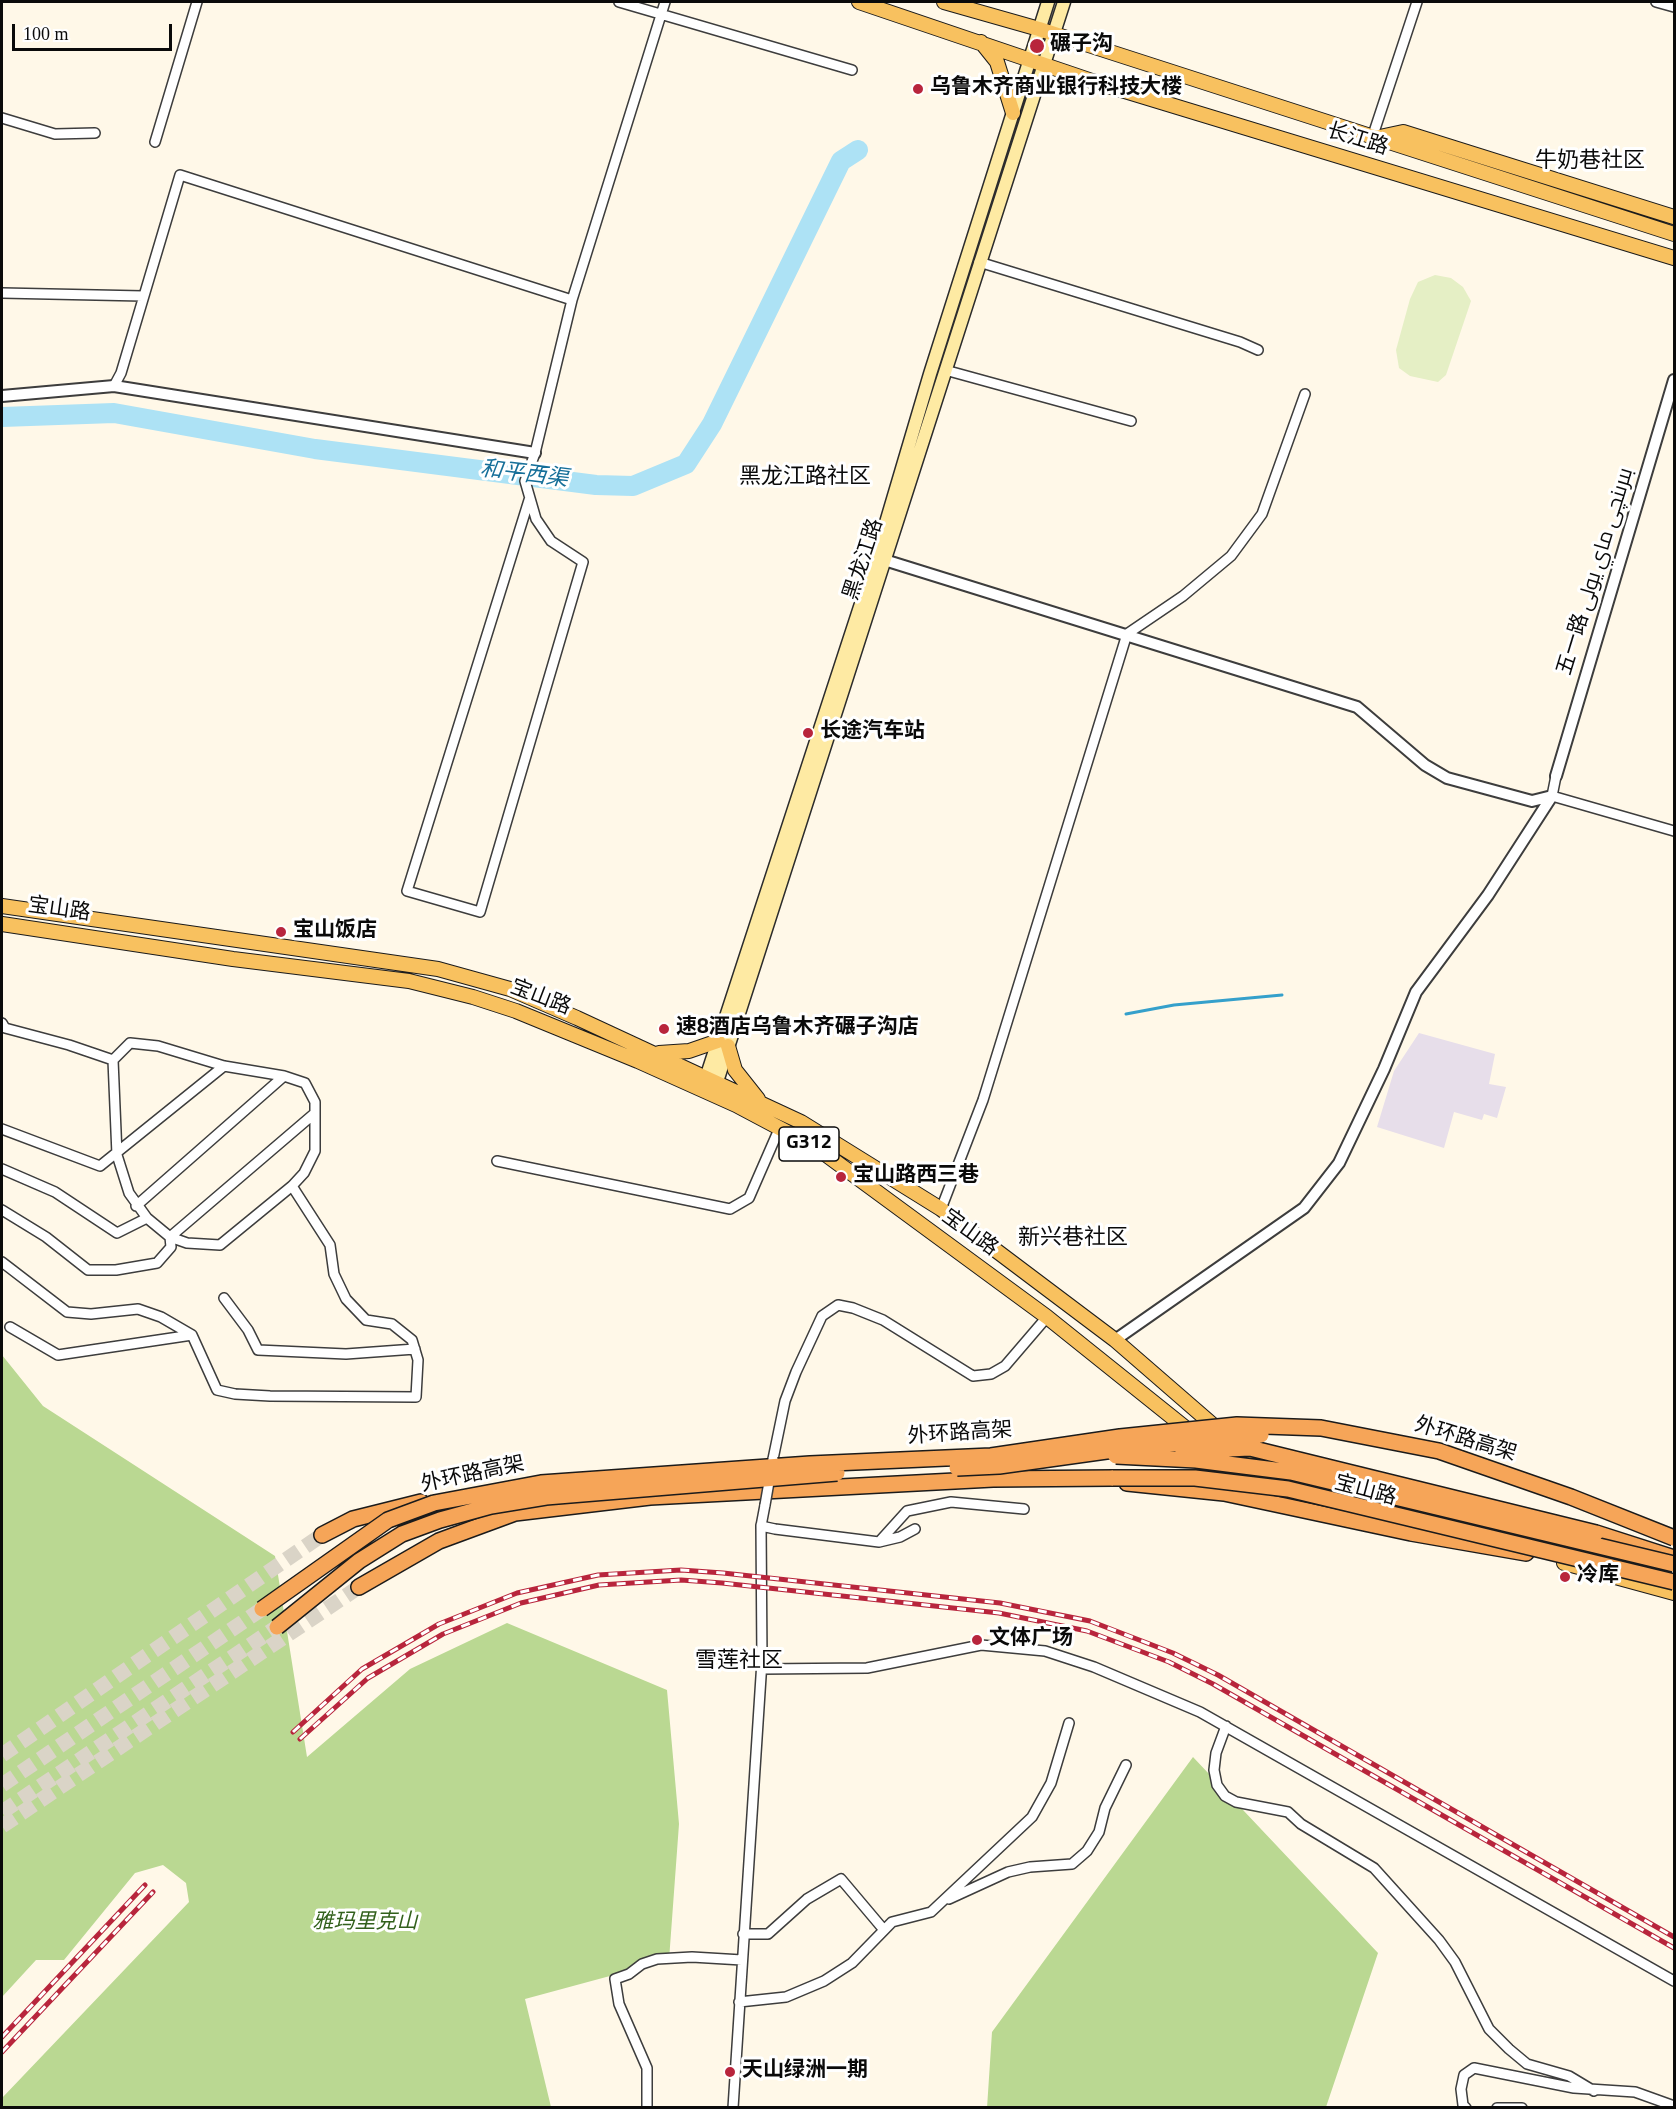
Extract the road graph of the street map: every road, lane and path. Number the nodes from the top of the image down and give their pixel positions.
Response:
1 (197, 2) edge
2 (619, 2) edge
3 (665, 2) edge
4 (859, 2) edge
5 (944, 2) edge
6 (978, 2) edge
7 (1048, 2) edge
8 (1064, 2) edge
9 (1417, 2) edge
10 (1656, 2) edge
11 (1674, 7) edge
12 (964, 8) junction
13 (661, 15) junction
14 (1039, 29) junction
15 (1054, 35) junction
16 (980, 40) junction
17 (1029, 58) junction
18 (1044, 64) junction
19 (852, 70) dead end
20 (1013, 113) junction
21 (2, 118) edge
22 (95, 133) dead end
23 (1372, 138) junction
24 (155, 142) dead end
25 (1674, 217) edge
26 (1674, 234) edge
27 (1674, 258) edge
28 (979, 262) junction
29 (2, 293) edge
30 (143, 296) junction
31 (572, 300) junction
32 (1258, 350) dead end
33 (945, 370) junction
34 (1674, 380) edge
35 (114, 386) junction
36 (1305, 394) dead end
37 (2, 396) edge
38 (1131, 421) dead end
39 (534, 453) junction
40 (530, 500) junction
41 (881, 559) junction
42 (1127, 634) junction
43 (1556, 776) joint
44 (1552, 796) junction
45 (1674, 831) edge
46 (2, 906) edge
47 (2, 924) edge
48 (3, 1027) edge
49 (723, 1044) junction
50 (654, 1053) junction
51 (113, 1060) junction
52 (224, 1066) junction
53 (284, 1076) junction
54 (709, 1085) junction
55 (759, 1101) junction
56 (315, 1113) junction
57 (780, 1127) junction
58 (2, 1129) edge
59 (117, 1155) junction
60 (497, 1161) dead end
61 (2, 1169) edge
62 (292, 1186) junction
63 (136, 1206) junction
64 (941, 1209) junction
65 (2, 1210) edge
66 (147, 1218) junction
67 (170, 1237) junction
68 (2, 1262) edge
69 (224, 1298) dead end
70 (1047, 1317) junction
71 (10, 1327) dead end
72 (192, 1335) junction
73 (1114, 1340) junction
74 (415, 1349) junction
75 (1112, 1456) junction
76 (1088, 1479) junction
77 (1024, 1509) dead end
78 (761, 1525) junction
79 (915, 1529) dead end
80 (322, 1535) tunnel mouth
81 (1674, 1538) edge
82 (879, 1542) junction
83 (1674, 1546) edge
84 (1531, 1554) junction
85 (1674, 1560) edge
86 (1674, 1582) edge
87 (358, 1587) tunnel mouth
88 (1674, 1593) edge
89 (262, 1609) tunnel mouth
90 (277, 1627) tunnel mouth
91 (762, 1669) junction
92 (1069, 1723) dead end
93 (1226, 1726) junction
94 (1126, 1765) dead end
95 (939, 1905) junction
96 (884, 1930) junction
97 (743, 1934) junction
98 (742, 1960) junction
99 (1674, 1981) edge
100 (739, 2002) junction
101 (1594, 2091) junction
102 (1674, 2106) edge
103 (647, 2108) edge
104 (733, 2108) edge
105 (1466, 2108) edge
106 (1497, 2108) edge
107 (1522, 2108) edge

1 - 24 street
2 - 13 street
3 - 13 street
4 - 16 main road, 长江路
5 - 12 main road, 长江路
6 - 12 main road
7 - 14 main road, 黑龙江路
8 - 15 main road, 黑龙江路
9 - 23 street
10 - 11 street
12 - 14 main road, 长江路
13 - 19 street
13 - 31 street
14 - 15 main road, 长江路
14 - 17 main road, 黑龙江路
15 - 18 main road, 黑龙江路
15 - 23 main road, 长江路
16 - 17 main road, 长江路
16 - 20 main road
17 - 18 main road, 长江路
17 - 20 main road, 黑龙江路
18 - 27 main road, 长江路
18 - 28 main road, 黑龙江路
20 - 41 main road, 黑龙江路
21 - 22 street
23 - 25 main road
23 - 26 main road, 长江路
28 - 32 street
28 - 33 main road, 黑龙江路
29 - 30 street
30 - 31 street
30 - 35 street
31 - 39 street
33 - 38 street
33 - 41 main road, 黑龙江路
34 - 43 street, 五一路 بىرىنچى ماي يولى
35 - 37 street
35 - 39 street
36 - 42 street
39 - 40 street
40 - 40 street
41 - 42 street
41 - 49 main road, 黑龙江路
42 - 44 street
42 - 64 street
43 - 44 street
44 - 45 street
44 - 73 street
46 - 50 main road, 宝山路 / G312
47 - 54 main road, 宝山路 / G312
48 - 51 street
49 - 50 main road
49 - 54 main road, 黑龙江路
49 - 55 main road
50 - 54 main road, 宝山路 / G312
51 - 52 street
51 - 59 street
52 - 53 street
52 - 59 street
53 - 56 street
53 - 63 street
54 - 55 main road, 宝山路 / G312
54 - 57 main road, 宝山路 / G312
55 - 64 main road, 宝山路 / G312
56 - 62 street
56 - 67 street
57 - 60 street
57 - 70 main road, 宝山路 / G312
58 - 59 street
59 - 63 street
61 - 66 street
62 - 67 street
62 - 74 street
63 - 66 street
64 - 73 main road, 宝山路 / G312
65 - 67 street
66 - 67 street
68 - 72 street
69 - 74 street
70 - 78 street, bridge
70 - 84 main road, 宝山路 / G312
71 - 72 street
72 - 74 street
73 - 85 main road, 宝山路 / G312
75 - 80 highway
75 - 85 highway, bridge
75 - 85 highway, bridge
76 - 84 highway
76 - 86 highway, bridge
76 - 87 highway
77 - 82 street
78 - 82 street
78 - 91 street
79 - 82 street
81 - 89 highway, 外环路高架, bridge
83 - 90 highway, 外环路高架, bridge
84 - 88 main road, 宝山路 / G312
91 - 93 street
91 - 97 street
92 - 95 street
93 - 99 street
93 - 101 street
94 - 95 street
95 - 96 street
96 - 97 street
96 - 100 street
97 - 98 street
98 - 100 street
98 - 103 street
100 - 104 street
101 - 102 street
101 - 105 street
106 - 107 street

